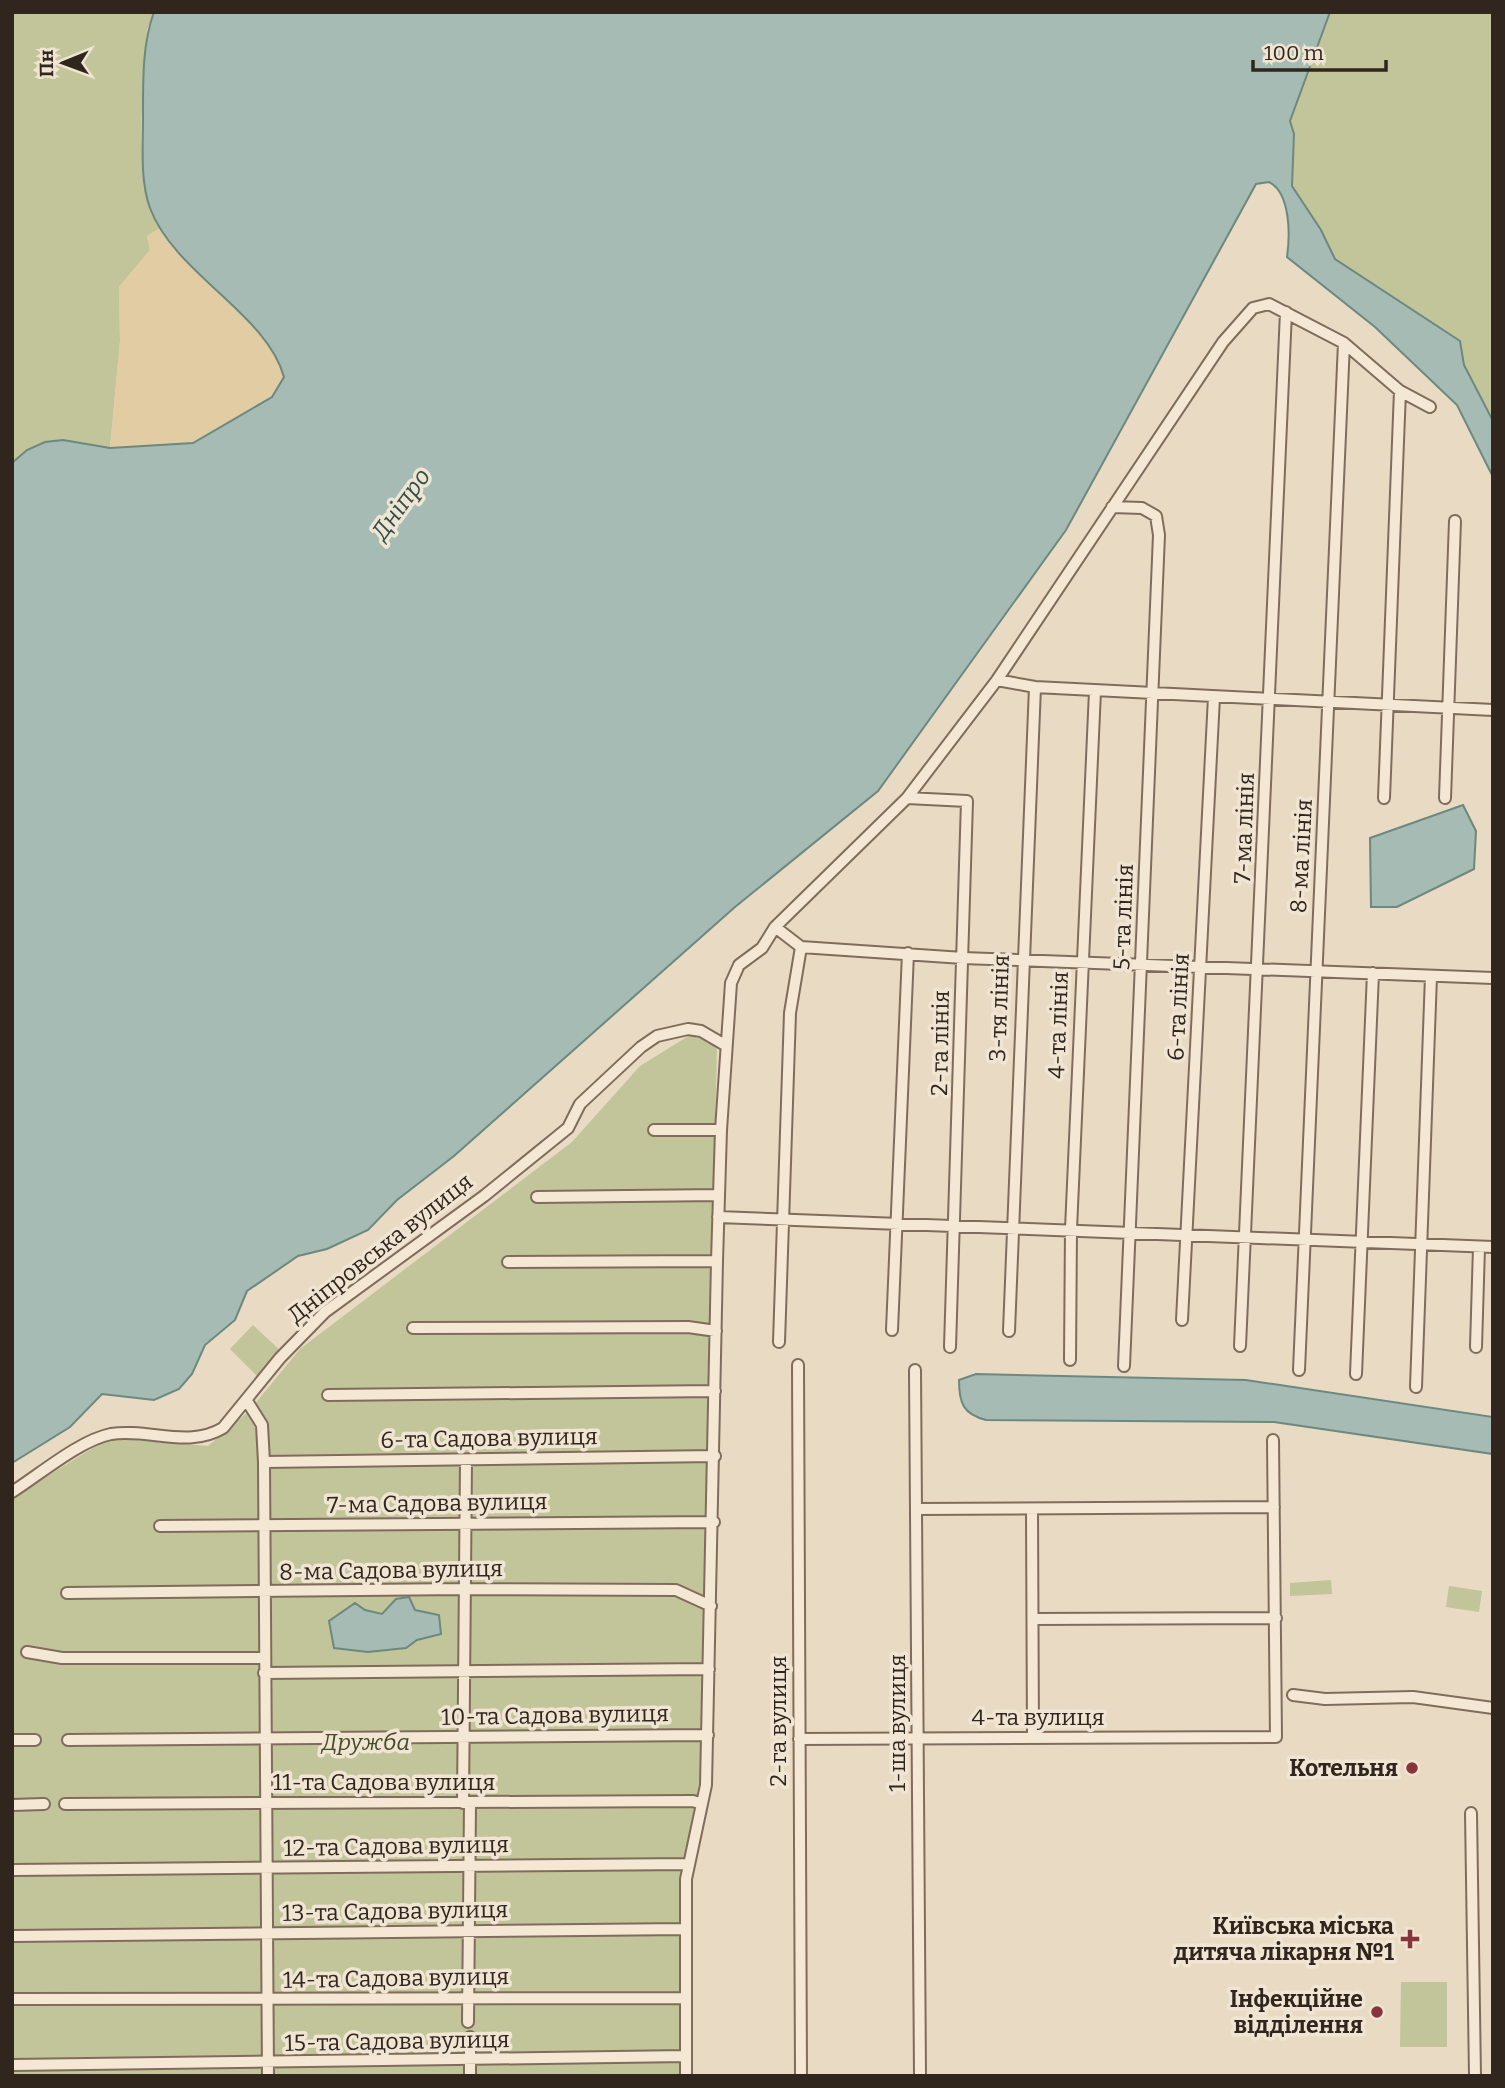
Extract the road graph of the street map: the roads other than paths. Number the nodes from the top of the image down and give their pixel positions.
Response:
1 (1286, 312) junction
2 (1344, 343) junction
3 (1399, 391) junction
4 (1430, 407) dead end
5 (1112, 507) junction
6 (1455, 521) dead end
7 (997, 680) junction
8 (1035, 687) junction
9 (1095, 691) junction
10 (1153, 693) junction
11 (1214, 697) junction
12 (1270, 699) junction
13 (1331, 702) junction
14 (1386, 705) junction
15 (1449, 708) junction
16 (1493, 710) edge
17 (907, 798) junction
18 (1384, 798) dead end
19 (1445, 798) dead end
20 (775, 927) junction
21 (801, 947) junction
22 (908, 953) junction
23 (963, 958) junction
24 (1022, 960) junction
25 (1081, 961) junction
26 (1142, 963) junction
27 (1201, 965) junction
28 (1259, 970) junction
29 (1316, 971) junction
30 (1373, 973) junction
31 (1431, 976) junction
32 (1493, 978) edge
33 (725, 1045) junction
34 (654, 1130) dead end
35 (721, 1130) junction
36 (719, 1195) junction
37 (537, 1197) dead end
38 (718, 1217) junction
39 (783, 1219) junction
40 (896, 1222) junction
41 (956, 1224) junction
42 (1013, 1227) junction
43 (1070, 1229) junction
44 (1130, 1231) junction
45 (1188, 1235) junction
46 (1247, 1238) junction
47 (1304, 1240) junction
48 (1364, 1242) junction
49 (1422, 1244) junction
50 (1479, 1247) junction
51 (1493, 1247) edge
52 (717, 1261) junction
53 (508, 1262) dead end
54 (1182, 1320) dead end
55 (414, 1328) dead end
56 (892, 1330) dead end
57 (716, 1331) junction
58 (1009, 1331) dead end
59 (779, 1342) dead end
60 (1241, 1346) dead end
61 (950, 1347) dead end
62 (1476, 1347) dead end
63 (1070, 1360) dead end
64 (798, 1365) dead end
65 (1125, 1366) dead end
66 (915, 1370) dead end
67 (1299, 1370) dead end
68 (1356, 1374) dead end
69 (1416, 1387) dead end
70 (715, 1391) junction
71 (328, 1395) dead end
72 (247, 1401) junction
73 (1273, 1440) dead end
74 (715, 1456) junction
75 (466, 1460) junction
76 (264, 1462) junction
77 (12, 1492) edge
78 (1274, 1507) junction
79 (916, 1509) junction
80 (1032, 1509) junction
81 (714, 1522) junction
82 (466, 1523) junction
83 (160, 1526) dead end
84 (264, 1527) junction
85 (466, 1589) junction
86 (264, 1592) junction
87 (67, 1593) dead end
88 (710, 1606) junction
89 (1276, 1618) junction
90 (1033, 1619) junction
91 (27, 1651) dead end
92 (264, 1658) junction
93 (709, 1669) junction
94 (264, 1673) junction
95 (464, 1673) junction
96 (1293, 1695) dead end
97 (1493, 1708) edge
98 (708, 1735) junction
99 (264, 1738) junction
100 (464, 1738) junction
101 (1033, 1738) junction
102 (799, 1739) junction
103 (918, 1739) junction
104 (12, 1740) edge
105 (35, 1740) dead end
106 (68, 1740) dead end
107 (467, 1803) junction
108 (44, 1804) dead end
109 (65, 1804) dead end
110 (266, 1804) junction
111 (702, 1804) junction
112 (12, 1805) edge
113 (1471, 1813) dead end
114 (470, 1864) junction
115 (688, 1864) junction
116 (267, 1869) junction
117 (12, 1870) edge
118 (685, 1929) junction
119 (471, 1931) junction
120 (268, 1934) junction
121 (12, 1936) edge
122 (468, 1997) junction
123 (685, 1998) junction
124 (12, 1999) edge
125 (269, 2000) junction
126 (468, 2022) dead end
127 (470, 2037) dead end
128 (686, 2056) junction
129 (470, 2061) junction
130 (268, 2063) junction
131 (12, 2065) edge
132 (268, 2076) edge
133 (470, 2076) edge
134 (686, 2076) edge
135 (801, 2076) edge
136 (920, 2076) edge
137 (1475, 2076) edge

1 - 2 street
1 - 5 street
1 - 12 street, 7-ма лінія
2 - 3 street
2 - 13 street, 8-ма лінія
3 - 4 street
3 - 14 street
5 - 7 street
5 - 10 street, 5-та лінія
6 - 15 street
7 - 8 street
7 - 17 street
8 - 9 street
8 - 24 street, 3-тя лінія
9 - 10 street
9 - 25 street, 4-та лінія
10 - 11 street
10 - 26 street, 5-та лінія
11 - 12 street
11 - 27 street, 6-та лінія
12 - 13 street
12 - 28 street, 7-ма лінія
13 - 14 street
13 - 29 street, 8-ма лінія
14 - 15 street
14 - 18 street
15 - 16 street
15 - 19 street
17 - 20 street
17 - 23 street, 2-га лінія
20 - 21 street
20 - 33 street
21 - 22 street
21 - 39 street
22 - 23 street
22 - 40 street
23 - 24 street
23 - 41 street, 2-га лінія
24 - 25 street
24 - 42 street, 3-тя лінія
25 - 26 street
25 - 43 street, 4-та лінія
26 - 27 street
26 - 44 street, 5-та лінія
27 - 28 street
27 - 45 street, 6-та лінія
28 - 29 street
28 - 46 street, 7-ма лінія
29 - 30 street
29 - 47 street, 8-ма лінія
30 - 31 street
30 - 48 street
31 - 32 street
31 - 49 street
33 - 35 street
33 - 72 street, Дніпровська вулиця
34 - 35 street
35 - 36 street
36 - 37 street
36 - 38 street
38 - 39 street
38 - 52 street
39 - 40 street
39 - 59 street
40 - 41 street
40 - 56 street
41 - 42 street
41 - 61 street, 2-га лінія
42 - 43 street
42 - 58 street, 3-тя лінія
43 - 44 street
43 - 63 street, 4-та лінія
44 - 45 street
44 - 65 street, 5-та лінія
45 - 46 street
45 - 54 street, 6-та лінія
46 - 47 street
46 - 60 street, 7-ма лінія
47 - 48 street
47 - 67 street, 8-ма лінія
48 - 49 street
48 - 68 street
49 - 50 street
49 - 69 street
50 - 51 street
50 - 62 street
52 - 53 street
52 - 57 street
55 - 57 street
57 - 70 street
64 - 102 street, 2-га вулиця
66 - 79 street, 1-ша вулиця
70 - 71 street
70 - 74 street
72 - 76 street
72 - 77 street, Дніпровська вулиця
73 - 78 street
74 - 75 street, 6-та Садова вулиця
74 - 81 street
75 - 76 street, 6-та Садова вулиця
75 - 82 street
76 - 84 street
78 - 80 street
78 - 89 street
79 - 80 street
79 - 103 street, 1-ша вулиця
80 - 90 street
81 - 82 street, 7-ма Садова вулиця
81 - 88 street
82 - 84 street, 7-ма Садова вулиця
82 - 85 street
83 - 84 street, 7-ма Садова вулиця
84 - 86 street
85 - 86 street, 8-ма Садова вулиця
85 - 88 street, 8-ма Садова вулиця
85 - 95 street
86 - 87 street, 8-ма Садова вулиця
86 - 92 street
88 - 93 street
89 - 90 street
89 - 101 street, 4-та вулиця
90 - 101 street
91 - 92 street
92 - 94 street
93 - 95 street
93 - 98 street
94 - 95 street
94 - 99 street
95 - 100 street
96 - 97 street
98 - 100 street, 10-та Садова вулиця
98 - 111 street
99 - 100 street, 10-та Садова вулиця
99 - 106 street, 10-та Садова вулиця
99 - 110 street
100 - 107 street
101 - 103 street, 4-та вулиця
102 - 103 street, 4-та вулиця
102 - 135 street, 2-га вулиця
103 - 136 street, 1-ша вулиця
104 - 105 street
107 - 110 street, 11-та Садова вулиця
107 - 111 street, 11-та Садова вулиця
107 - 114 street
108 - 112 street
109 - 110 street, 11-та Садова вулиця
110 - 116 street
111 - 115 street
113 - 137 street
114 - 115 street, 12-та Садова вулиця
114 - 116 street, 12-та Садова вулиця
114 - 119 street
115 - 118 street
116 - 117 street, 12-та Садова вулиця
116 - 120 street
118 - 119 street, 13-та Садова вулиця
118 - 123 street
119 - 120 street, 13-та Садова вулиця
119 - 122 street
120 - 121 street, 13-та Садова вулиця
120 - 125 street
122 - 123 street, 14-та Садова вулиця
122 - 125 street, 14-та Садова вулиця
122 - 126 street
123 - 128 street
124 - 125 street, 14-та Садова вулиця
125 - 130 street
127 - 129 street
128 - 129 street, 15-та Садова вулиця
128 - 134 street
129 - 130 street, 15-та Садова вулиця
129 - 133 street
130 - 131 street, 15-та Садова вулиця
130 - 132 street

